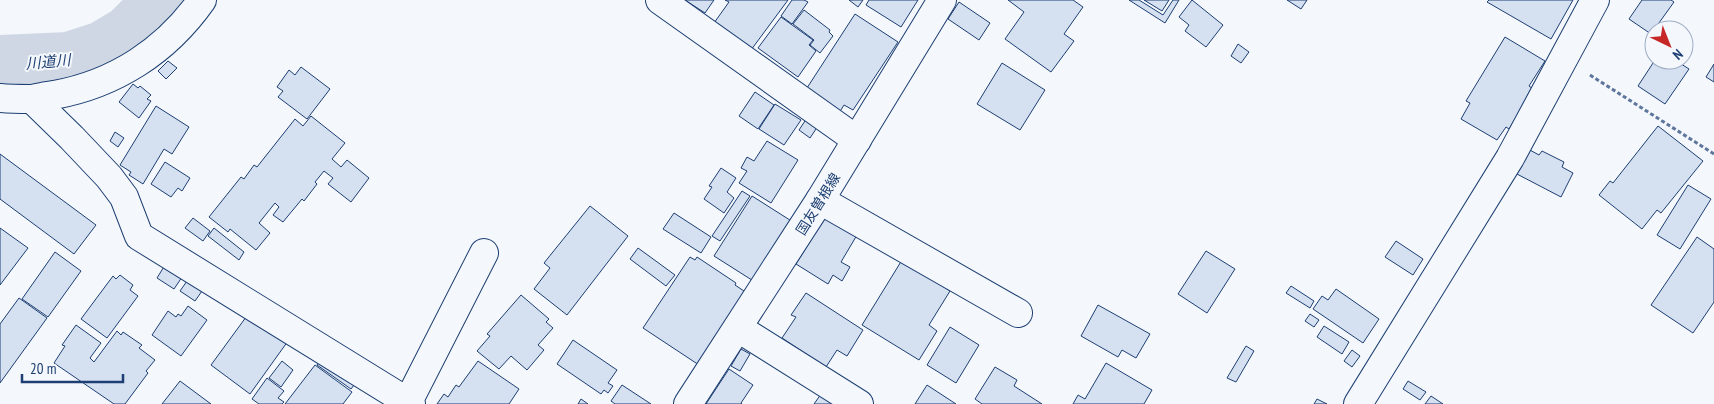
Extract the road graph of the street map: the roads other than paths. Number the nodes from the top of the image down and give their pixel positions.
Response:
1 (202, 0) edge
2 (660, 0) edge
3 (942, 0) edge
4 (1595, 0) edge
5 (0, 98) edge
6 (32, 99) junction
7 (857, 140) junction
8 (820, 200) junction
9 (484, 252) dead end
10 (1018, 314) dead end
11 (738, 328) junction
12 (409, 403) edge
13 (688, 404) edge
14 (860, 404) edge
15 (1358, 404) edge

1 - 6 street
2 - 7 street
3 - 7 street, 国友曽根線
4 - 15 street
5 - 6 street
6 - 12 street
7 - 8 street, 国友曽根線
8 - 10 street
8 - 11 street, 国友曽根線
9 - 12 street
11 - 13 street, 国友曽根線
11 - 14 street

